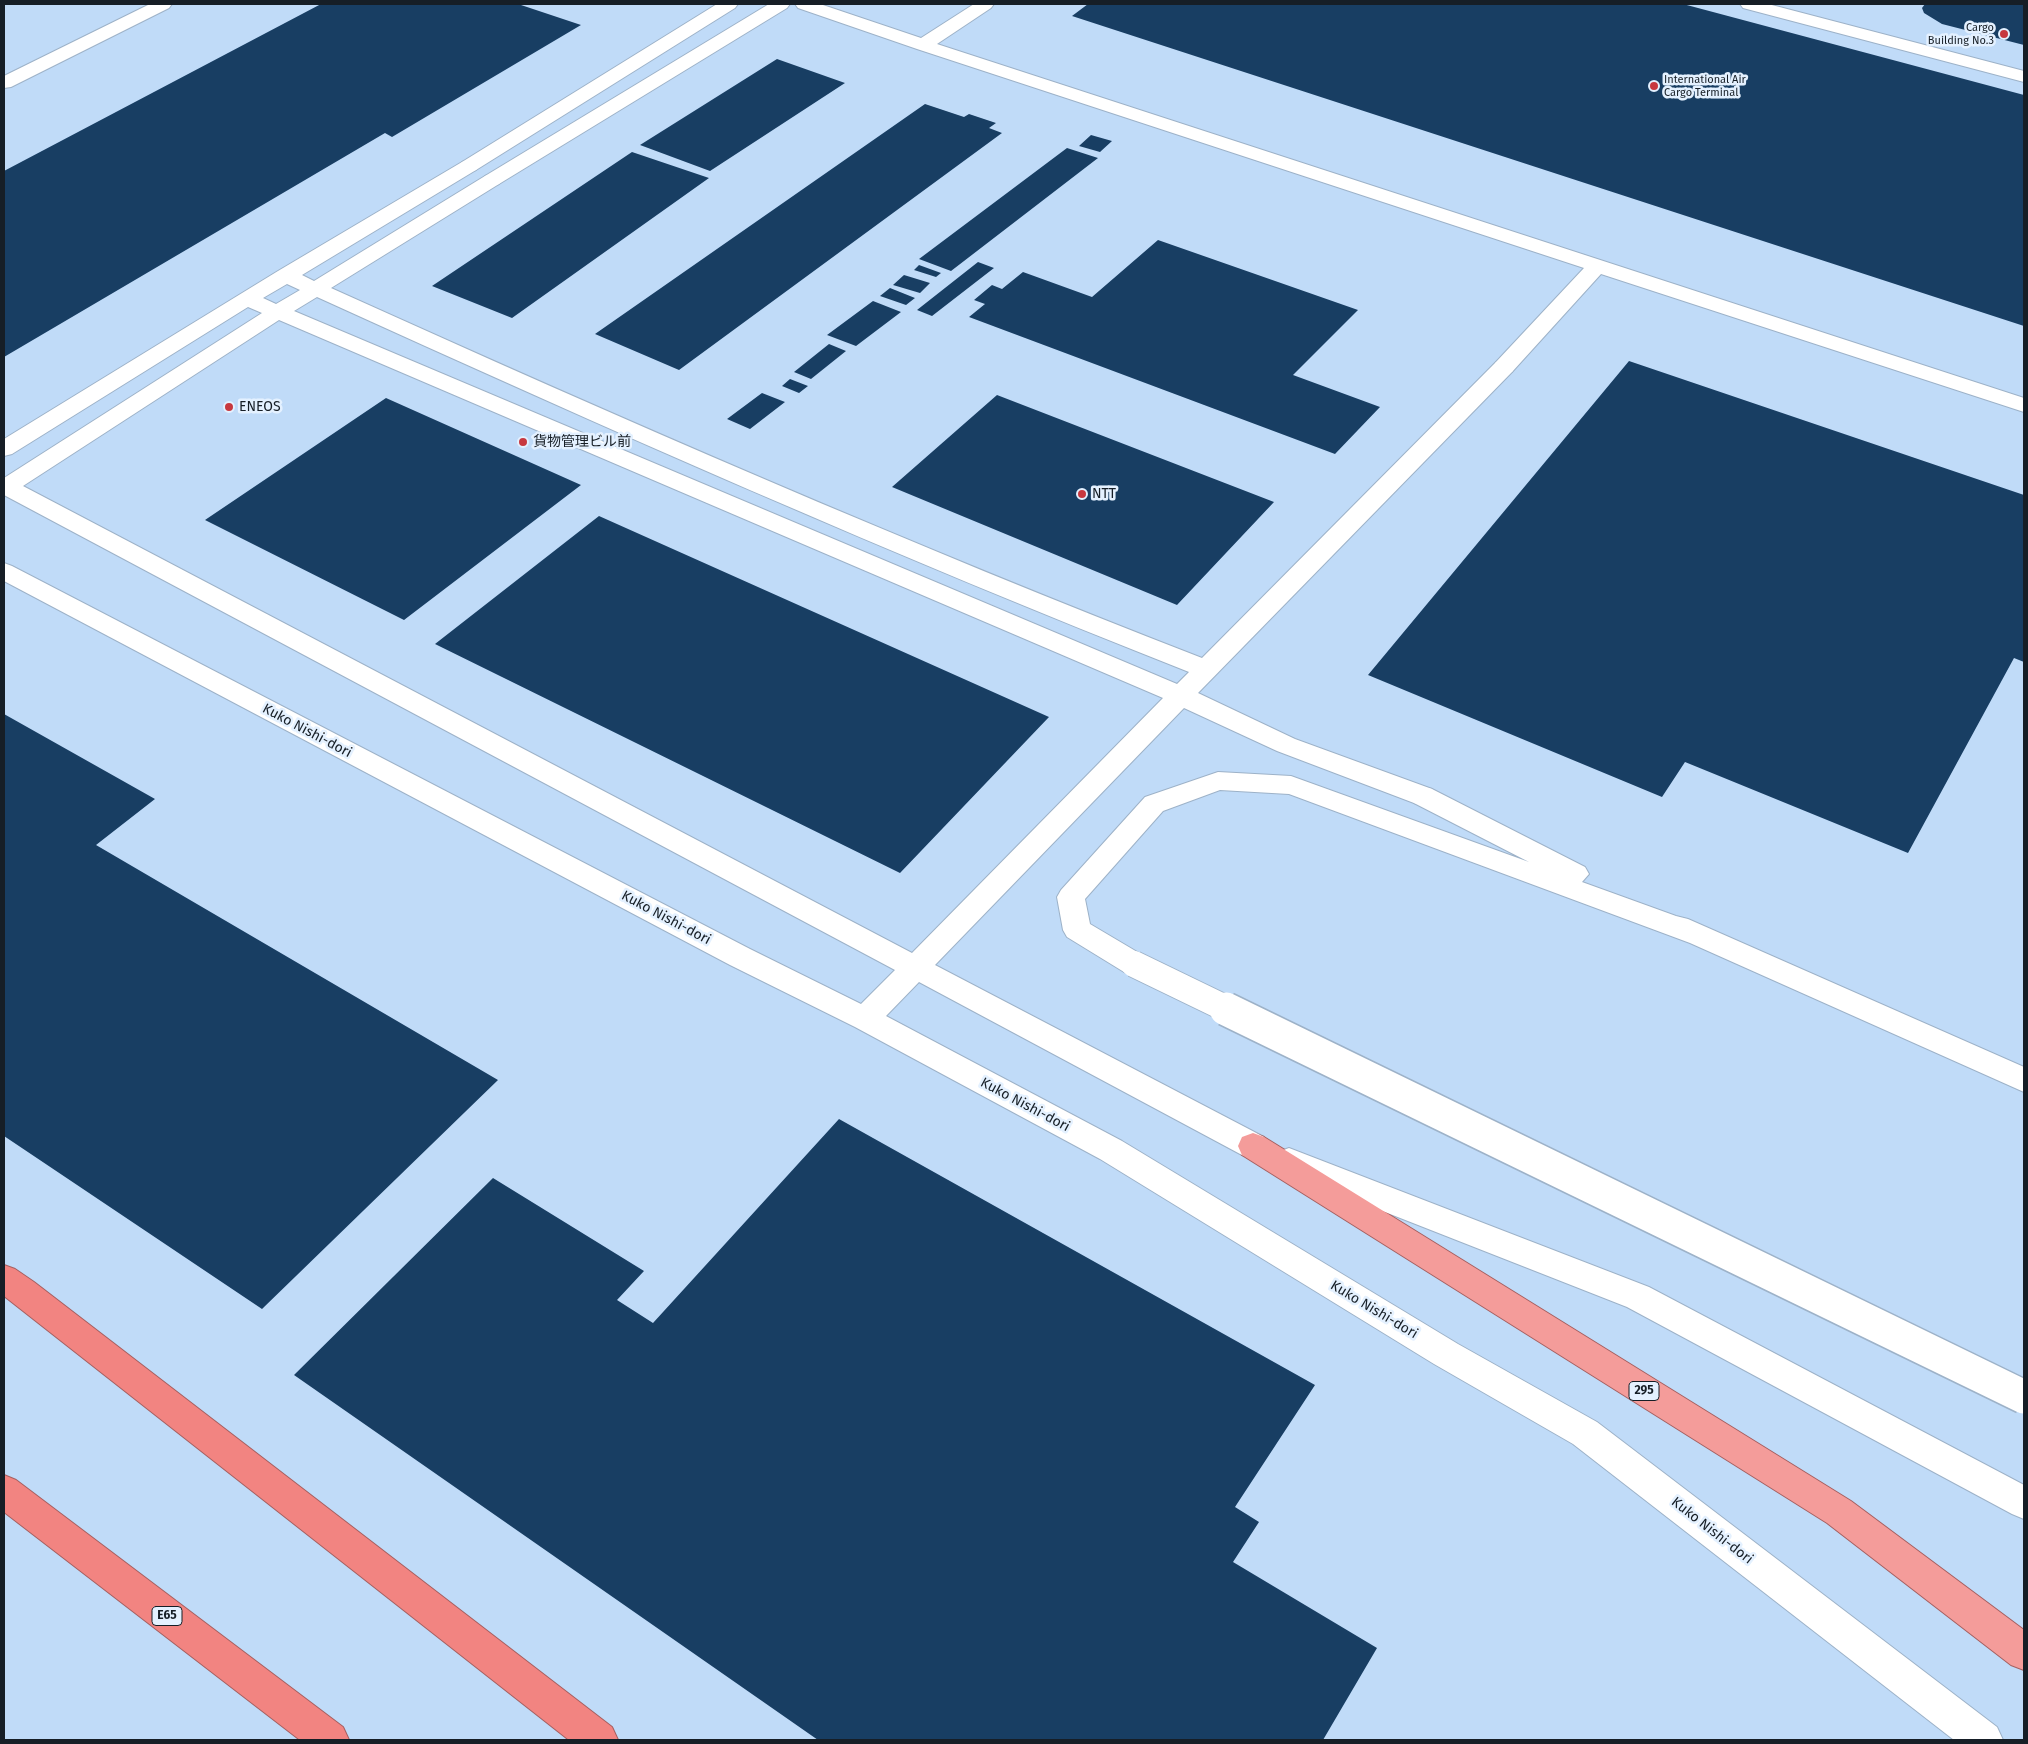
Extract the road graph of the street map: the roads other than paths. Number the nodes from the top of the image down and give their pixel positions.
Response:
1 (163, 4) edge
2 (729, 4) edge
3 (781, 4) edge
4 (804, 4) edge
5 (985, 4) edge
6 (1749, 4) edge
7 (1826, 4) edge
8 (1811, 20) junction
9 (922, 46) junction
10 (2024, 77) edge
11 (4, 84) edge
12 (1597, 266) junction
13 (285, 275) junction
14 (315, 289) junction
15 (246, 299) junction
16 (278, 312) junction
17 (2024, 406) edge
18 (4, 449) edge
19 (5, 486) edge
20 (4, 571) edge
21 (1206, 669) junction
22 (1181, 696) junction
23 (1694, 934) junction
24 (914, 968) junction
25 (865, 1019) junction
26 (2024, 1080) edge
27 (1253, 1146) junction
28 (4, 1279) edge
29 (2024, 1397) edge
30 (4, 1491) edge
31 (2024, 1503) edge
32 (2024, 1652) edge
33 (330, 1740) edge
34 (599, 1740) edge
35 (1984, 1740) edge

1 - 11 street
2 - 13 street
3 - 14 street
4 - 9 street
5 - 9 street
6 - 8 street
7 - 8 street
8 - 10 street
9 - 12 street
12 - 17 street
12 - 21 street
13 - 14 street
13 - 15 street
14 - 16 street
14 - 21 street
15 - 16 street
15 - 18 street
16 - 19 street
16 - 22 street
19 - 24 street
20 - 25 street, Kuko Nishi-dori
21 - 22 street
22 - 23 street
22 - 24 street
23 - 26 street
23 - 29 street, bridge
24 - 25 street
24 - 27 street
25 - 35 street, Kuko Nishi-dori
27 - 31 street
27 - 32 highway, 295
28 - 34 highway
30 - 33 highway, E65

